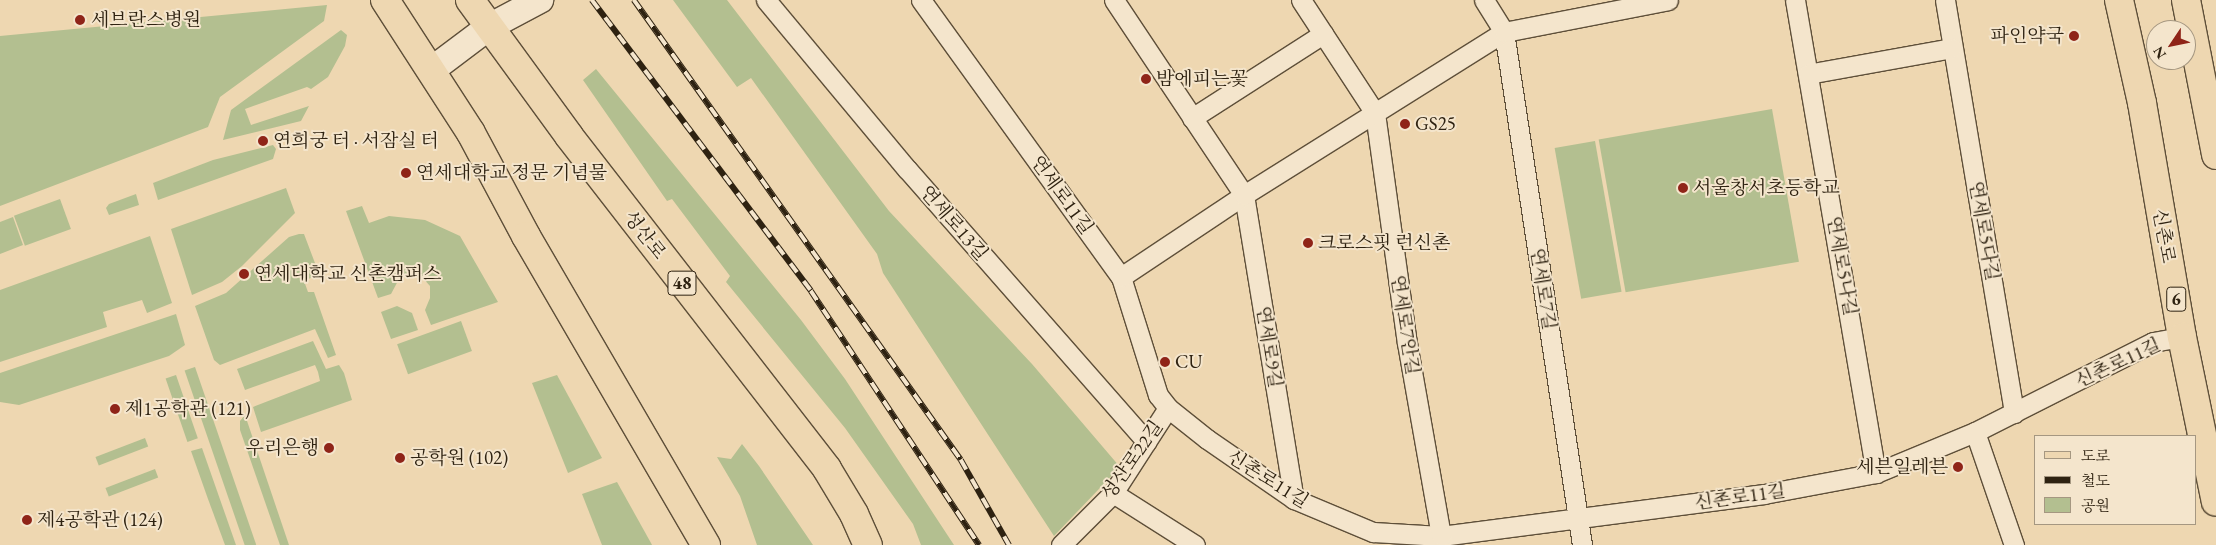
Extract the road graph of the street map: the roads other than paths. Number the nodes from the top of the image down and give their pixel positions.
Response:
1 (385, 0) edge
2 (470, 0) edge
3 (506, 0) edge
4 (540, 0) edge
5 (766, 0) edge
6 (921, 0) edge
7 (1114, 0) edge
8 (1301, 0) edge
9 (1484, 0) edge
10 (1660, 0) edge
11 (1796, 0) edge
12 (1945, 0) edge
13 (2119, 0) edge
14 (2186, 0) edge
15 (489, 27) junction
16 (1504, 32) junction
17 (1324, 34) junction
18 (1952, 48) junction
19 (433, 69) junction
20 (1808, 74) junction
21 (1375, 113) junction
22 (1192, 118) junction
23 (2216, 156) edge
24 (1244, 195) junction
25 (1121, 277) junction
26 (2182, 337) junction
27 (1168, 408) junction
28 (2014, 413) junction
29 (1975, 432) junction
30 (1147, 442) junction
31 (1876, 473) junction
32 (1113, 493) junction
33 (1294, 499) junction
34 (2216, 502) edge
35 (1579, 518) junction
36 (1441, 536) junction
37 (1498, 537) edge
38 (1078, 538) edge
39 (706, 545) edge
40 (867, 545) edge
41 (1060, 545) edge
42 (1195, 545) edge
43 (1582, 545) edge
44 (2014, 545) edge

1 - 19 main road
2 - 15 main road, 성산로 / 48
3 - 15 street
4 - 15 street
5 - 30 street, 연세로13길
6 - 25 street, 연세로11길
7 - 22 street, 연세로9길
8 - 17 street, 연세로7안길
9 - 16 street, 연세로7길
10 - 16 street
11 - 20 street, 연세로5나길
12 - 18 street, 연세로5다길
13 - 26 main road, 신촌로 / 6
14 - 23 main road
15 - 19 street
15 - 40 main road, 성산로 / 48
16 - 21 street
16 - 35 street, 연세로7길
17 - 21 street, 연세로7안길
17 - 22 street
18 - 20 street
18 - 28 street, 연세로5다길
19 - 39 main road
20 - 31 street, 연세로5나길
21 - 24 street
21 - 36 street, 연세로7안길
22 - 24 street, 연세로9길
24 - 25 street
24 - 33 street, 연세로9길
25 - 27 street, 연세로11길
26 - 28 street, 신촌로11길
26 - 34 main road, 신촌로 / 6
27 - 30 street, 성산로22길
27 - 33 street, 신촌로11길
28 - 29 street, 신촌로11길
29 - 31 street, 신촌로11길
29 - 44 street
30 - 32 street, 성산로22길
31 - 35 street, 신촌로11길
32 - 38 street, 성산로22길
32 - 42 street
33 - 36 street, 신촌로11길
35 - 37 street, 신촌로11길
35 - 43 street, 연세로7길
36 - 37 street, 신촌로11길
38 - 41 street, 성산로22길

